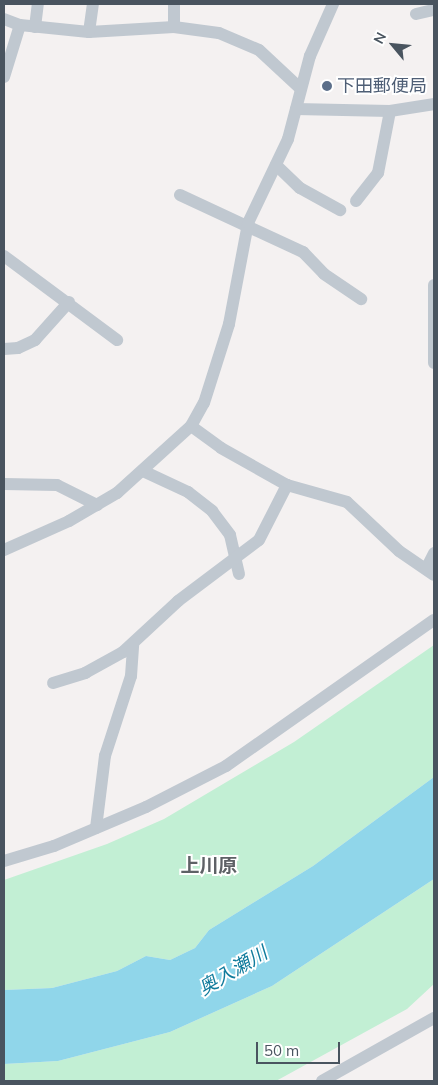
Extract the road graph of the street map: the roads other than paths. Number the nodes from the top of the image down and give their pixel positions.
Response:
1 (38, 4) edge
2 (93, 4) edge
3 (174, 4) edge
4 (333, 4) edge
5 (434, 10) edge
6 (416, 14) dead end
7 (4, 19) edge
8 (20, 25) junction
9 (35, 27) junction
10 (174, 27) junction
11 (89, 32) junction
12 (4, 77) edge
13 (301, 89) junction
14 (434, 104) edge
15 (296, 109) junction
16 (390, 111) junction
17 (276, 166) junction
18 (180, 194) dead end
19 (356, 201) dead end
20 (340, 210) dead end
21 (248, 223) junction
22 (4, 256) edge
23 (434, 285) edge
24 (362, 299) dead end
25 (69, 302) junction
26 (117, 340) dead end
27 (4, 349) edge
28 (434, 363) edge
29 (191, 426) junction
30 (143, 471) junction
31 (4, 484) edge
32 (287, 485) junction
33 (97, 505) junction
34 (4, 550) edge
35 (434, 553) edge
36 (235, 557) junction
37 (430, 572) edge
38 (239, 574) dead end
39 (434, 620) edge
40 (133, 645) junction
41 (53, 683) dead end
42 (96, 828) junction
43 (4, 861) edge
44 (434, 1018) edge
45 (322, 1081) edge

1 - 9 street
2 - 11 street
3 - 10 street
4 - 13 street
5 - 6 street
7 - 8 street
8 - 9 street
8 - 12 street
9 - 11 street
10 - 11 street
10 - 13 street
13 - 15 street
14 - 16 street
15 - 16 street
15 - 17 street
16 - 19 street
17 - 20 street
17 - 21 street
18 - 21 street
21 - 24 street
21 - 29 street
22 - 25 street
23 - 28 street
25 - 26 street
25 - 27 street
29 - 30 street
29 - 32 street
30 - 33 street
30 - 36 street
31 - 33 street
32 - 36 street
32 - 37 street
33 - 34 street
35 - 37 street
36 - 38 street
36 - 40 street
39 - 42 street
40 - 41 street
40 - 42 street
42 - 43 street
44 - 45 street

